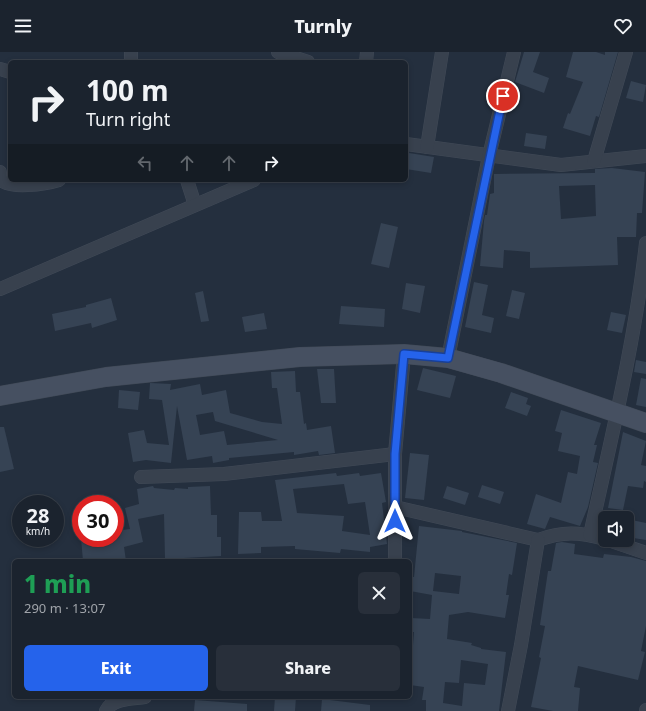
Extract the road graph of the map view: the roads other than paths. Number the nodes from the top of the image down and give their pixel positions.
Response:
1 (278, 52) edge
2 (442, 52) edge
3 (514, 52) edge
4 (626, 52) edge
5 (302, 60) edge
6 (408, 144) edge
7 (427, 147) junction
8 (489, 156) junction
9 (646, 156) edge
10 (594, 161) junction
11 (0, 172) edge
12 (52, 182) edge
13 (188, 182) edge
14 (249, 182) edge
15 (195, 205) junction
16 (646, 243) edge
17 (0, 289) edge
18 (404, 354) junction
19 (448, 358) junction
20 (0, 396) edge
21 (617, 414) junction
22 (646, 423) edge
23 (395, 454) junction
24 (141, 477) dead end
25 (395, 507) junction
26 (590, 535) junction
27 (598, 537) edge
28 (538, 540) junction
29 (627, 547) edge
30 (646, 554) edge
31 (395, 559) edge
32 (132, 699) edge
33 (106, 711) edge
34 (508, 711) edge

1 - 5 street
2 - 7 street
3 - 8 street
4 - 10 street
6 - 7 street
7 - 8 street
8 - 10 street
8 - 19 street
9 - 10 street
11 - 12 street
13 - 15 street
14 - 15 street
15 - 17 street
16 - 21 street
18 - 19 street
18 - 20 street
18 - 23 street
19 - 21 street
21 - 22 street
21 - 26 street
23 - 24 street
23 - 25 street
25 - 28 street
25 - 31 street
26 - 27 street
26 - 28 street
28 - 34 street
29 - 30 street
32 - 33 street

